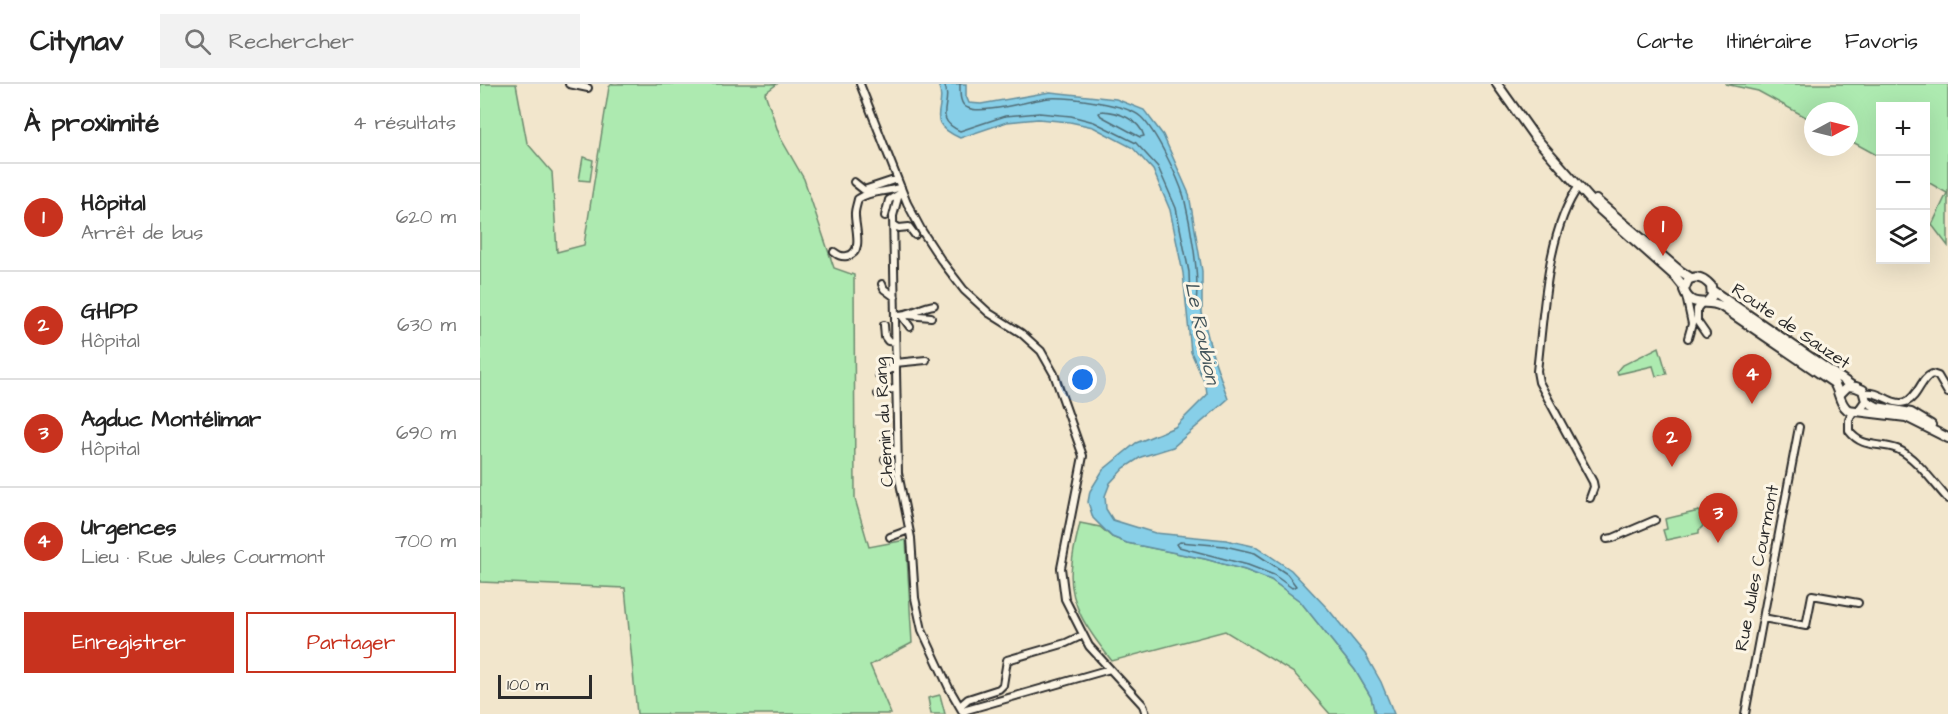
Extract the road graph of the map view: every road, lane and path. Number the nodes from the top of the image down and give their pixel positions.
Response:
1 (569, 84) edge
2 (860, 84) edge
3 (1497, 84) edge
4 (588, 88) dead end
5 (897, 179) junction
6 (854, 182) dead end
7 (1579, 186) junction
8 (901, 191) junction
9 (885, 216) dead end
10 (894, 225) junction
11 (915, 235) dead end
12 (834, 252) dead end
13 (1691, 278) junction
14 (882, 284) dead end
15 (1684, 287) junction
16 (1713, 291) junction
17 (1686, 296) junction
18 (894, 297) junction
19 (1704, 303) junction
20 (934, 305) dead end
21 (895, 315) junction
22 (904, 315) junction
23 (931, 317) dead end
24 (884, 325) dead end
25 (910, 327) dead end
26 (1706, 334) dead end
27 (1688, 338) dead end
28 (895, 342) junction
29 (926, 360) dead end
30 (896, 365) junction
31 (879, 375) dead end
32 (1852, 386) junction
33 (896, 388) junction
34 (1841, 393) junction
35 (1948, 393) edge
36 (878, 394) dead end
37 (1866, 397) junction
38 (1856, 412) junction
39 (1799, 427) dead end
40 (1948, 436) edge
41 (897, 447) junction
42 (885, 459) dead end
43 (1590, 498) dead end
44 (1948, 499) edge
45 (906, 512) junction
46 (898, 514) dead end
47 (1655, 520) dead end
48 (909, 530) junction
49 (890, 537) dead end
50 (1606, 539) dead end
51 (1858, 603) dead end
52 (1763, 618) junction
53 (1083, 635) junction
54 (1110, 669) junction
55 (962, 711) edge
56 (1146, 714) edge
57 (1745, 714) edge

1 - 4 street
2 - 5 street
3 - 7 main road
5 - 6 street
5 - 8 street
7 - 13 main road
7 - 15 main road
7 - 43 street
8 - 9 street
8 - 10 street, Chemin du Rang
8 - 12 street
8 - 53 street
10 - 11 street
10 - 18 street, Chemin du Rang
13 - 15 main road
13 - 16 main road
14 - 18 street
15 - 17 main road
16 - 19 main road
16 - 32 main road, Route de Sauzet
17 - 19 main road
17 - 27 street
18 - 21 street, Chemin du Rang
19 - 26 street
19 - 34 main road, Route de Sauzet
20 - 22 street
21 - 22 street
21 - 28 street, Chemin du Rang
22 - 23 street
22 - 25 street
24 - 28 street
28 - 30 street, Chemin du Rang
29 - 30 street
30 - 31 street
30 - 33 street, Chemin du Rang
32 - 34 main road
32 - 37 main road
33 - 36 street
33 - 41 street, Chemin du Rang
34 - 38 main road
35 - 37 street
37 - 38 main road
37 - 40 main road
38 - 40 main road
38 - 44 street
39 - 52 street, Rue Jules Courmont
41 - 42 street
41 - 45 street, Chemin du Rang
45 - 46 street
45 - 48 street, Chemin du Rang
47 - 50 street
48 - 49 street
48 - 55 street, Chemin du Rang
51 - 52 street
52 - 57 street, Rue Jules Courmont
53 - 54 street
53 - 55 street
54 - 55 street
54 - 56 street

